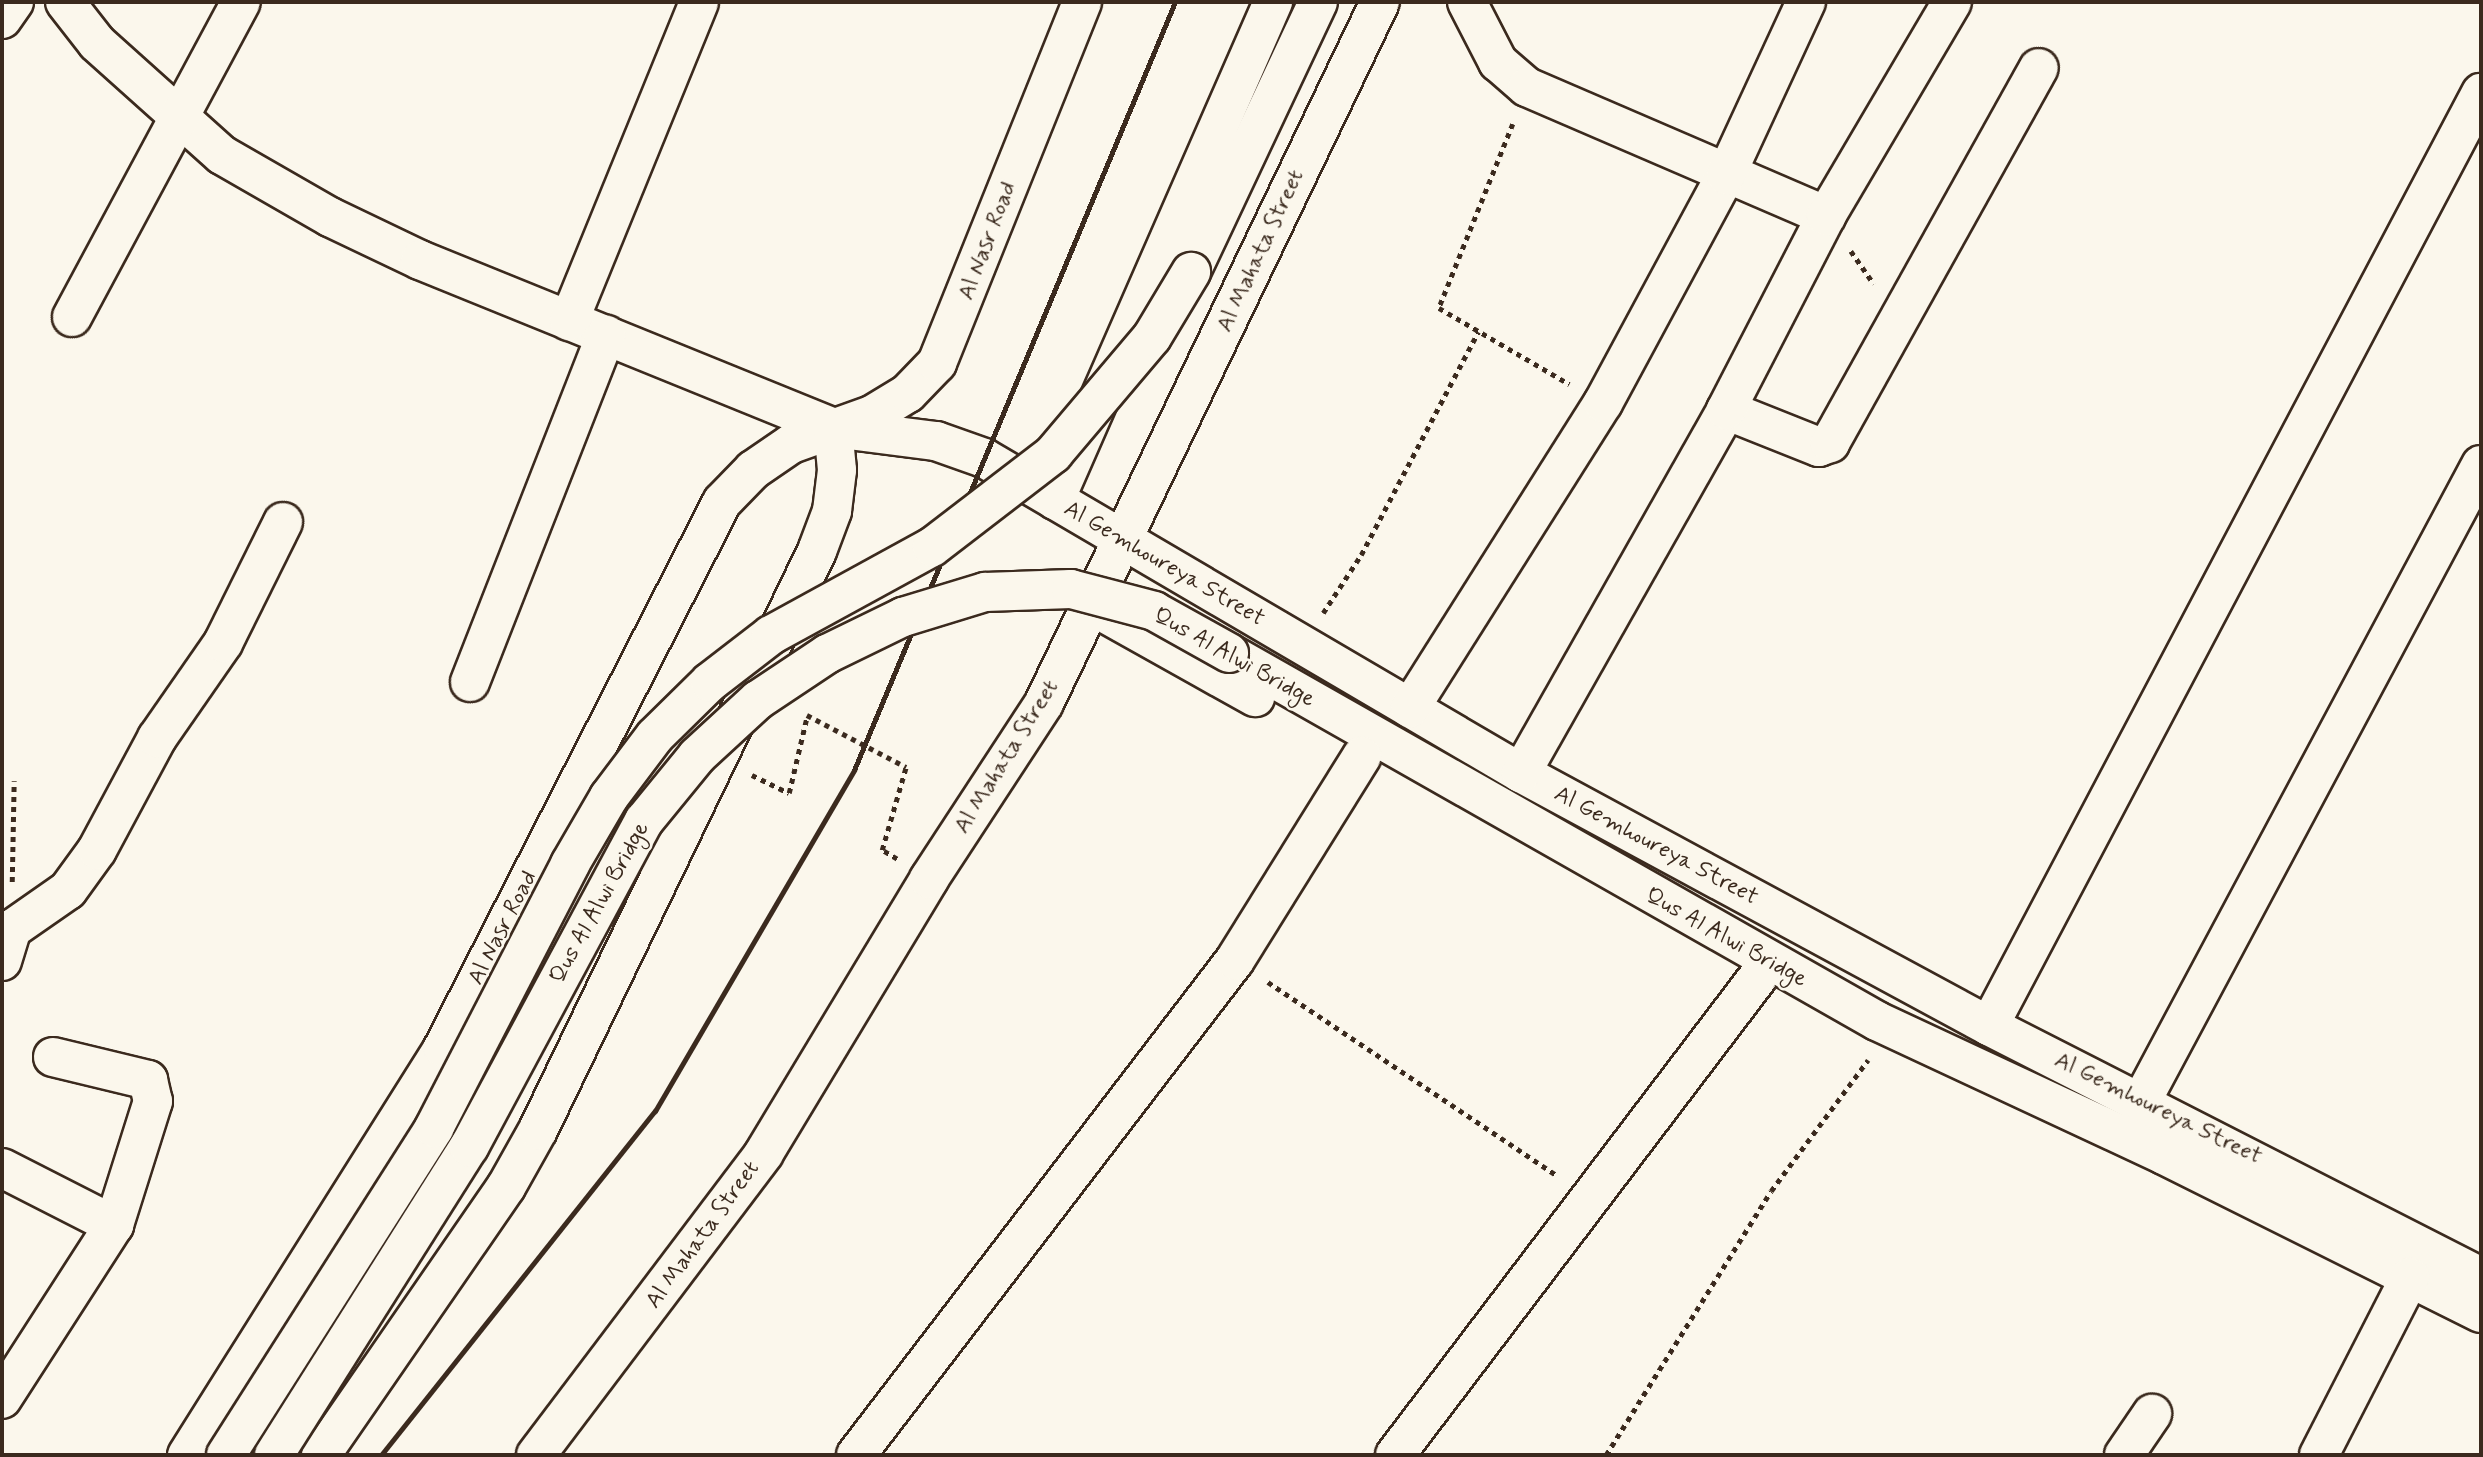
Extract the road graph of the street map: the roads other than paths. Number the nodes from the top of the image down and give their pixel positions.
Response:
1 (65, 2) edge
2 (242, 2) edge
3 (699, 2) edge
4 (1082, 2) edge
5 (1273, 2) edge
6 (1318, 2) edge
7 (1380, 2) edge
8 (1467, 2) edge
9 (1806, 2) edge
10 (1952, 2) edge
11 (2039, 68) dead end
12 (2481, 93) edge
13 (176, 116) junction
14 (1726, 175) junction
15 (1826, 216) junction
16 (72, 317) dead end
17 (569, 321) junction
18 (606, 335) junction
19 (1727, 411) junction
20 (833, 428) junction
21 (2481, 465) edge
22 (1055, 500) junction
23 (283, 522) dead end
24 (1124, 539) junction
25 (1092, 606) junction
26 (470, 682) dead end
27 (1410, 708) junction
28 (1362, 757) junction
29 (1521, 773) junction
30 (7, 945) edge
31 (1758, 977) junction
32 (1989, 1026) junction
33 (53, 1057) dead end
34 (2141, 1102) junction
35 (2, 1168) edge
36 (2302, 1222) junction
37 (114, 1225) junction
38 (2481, 1276) edge
39 (2410, 1277) junction
40 (2481, 1313) edge
41 (2, 1399) edge
42 (2152, 1414) dead end
43 (187, 1455) edge
44 (226, 1455) edge
45 (274, 1455) edge
46 (321, 1455) edge
47 (536, 1455) edge
48 (856, 1455) edge
49 (1395, 1455) edge
50 (2124, 1455) edge
51 (2319, 1455) edge

1 - 13 street
2 - 13 street
3 - 17 street
4 - 20 street, Al Nasr Road
5 - 22 street
6 - 44 street, Qus Al Alwi Bridge, bridge
7 - 24 street, Al Mahata Street
8 - 14 street
9 - 14 street
10 - 15 street
11 - 19 street
12 - 32 street
13 - 16 street
13 - 17 street
14 - 15 street
14 - 27 street
15 - 19 street
17 - 18 street
18 - 20 street
18 - 26 street
19 - 29 street
20 - 22 street, Al Gemhoureya Street
20 - 43 street, Al Nasr Road
20 - 46 street
21 - 34 street
22 - 24 street, Al Gemhoureya Street
23 - 30 street
24 - 25 street, Al Mahata Street
24 - 27 street, Al Gemhoureya Street
25 - 28 street
25 - 47 street, Al Mahata Street
27 - 29 street, Al Gemhoureya Street
28 - 31 street
28 - 48 street
29 - 32 street, Al Gemhoureya Street
31 - 36 street
31 - 49 street
32 - 34 street, Al Gemhoureya Street
33 - 37 street
34 - 38 street, Al Gemhoureya Street
35 - 37 street
36 - 39 street
36 - 45 street, Qus Al Alwi Bridge, bridge
37 - 41 street
39 - 40 street
39 - 51 street
42 - 50 street

